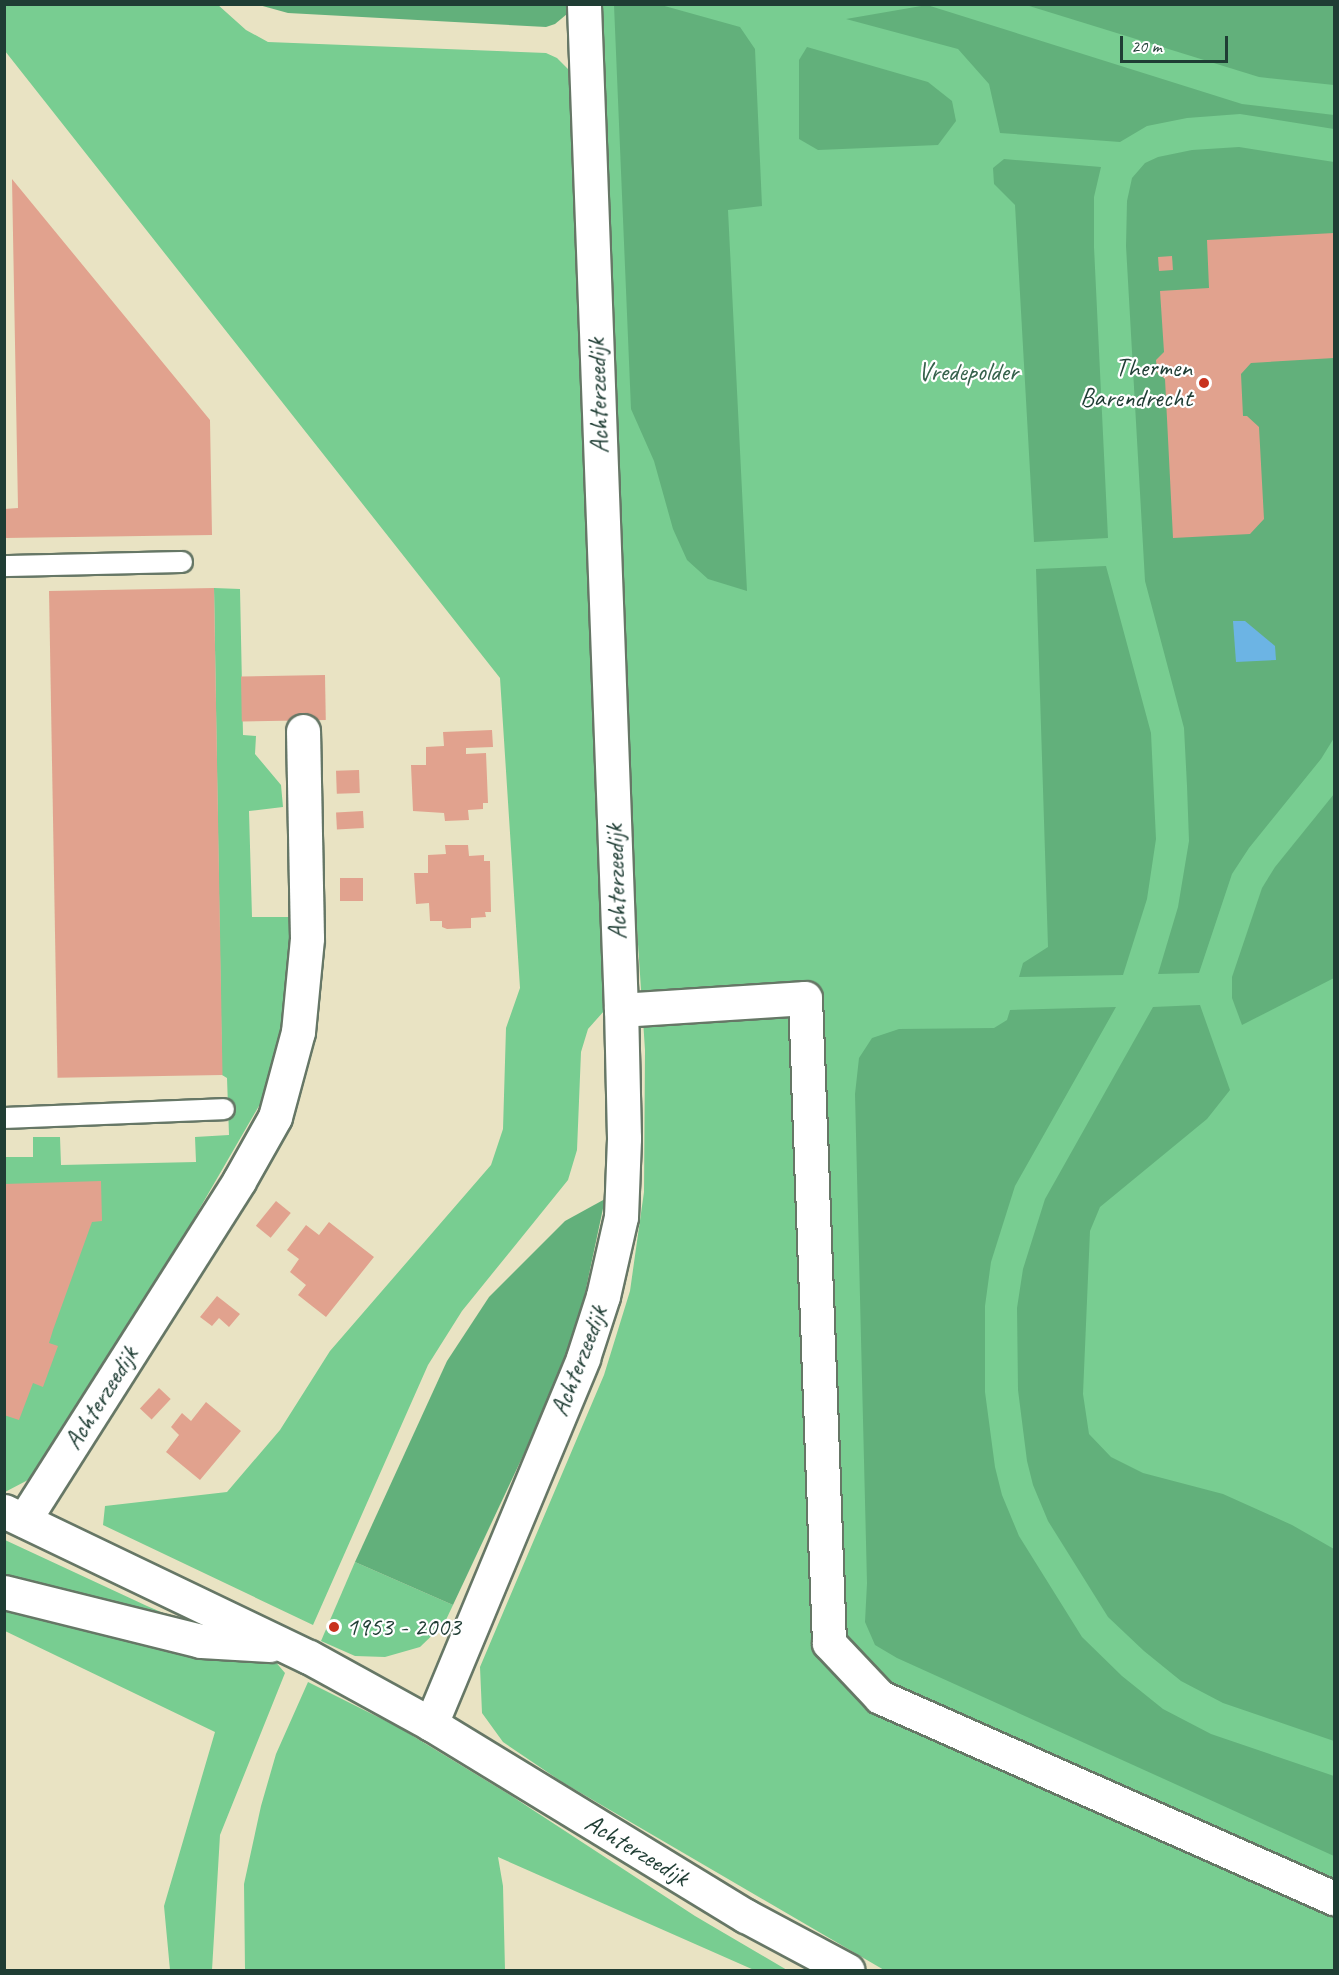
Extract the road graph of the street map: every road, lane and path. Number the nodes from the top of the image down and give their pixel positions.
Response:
1 (584, 4) edge
2 (182, 561) dead end
3 (4, 566) edge
4 (303, 731) dead end
5 (621, 1010) junction
6 (224, 1108) dead end
7 (4, 1118) edge
8 (14, 1516) edge
9 (4, 1592) edge
10 (285, 1646) junction
11 (430, 1724) junction
12 (1335, 1898) edge
13 (847, 1971) edge

1 - 5 street, Achterzeedijk
2 - 3 lane
4 - 8 street, Achterzeedijk
5 - 11 street, Achterzeedijk
5 - 12 street
6 - 7 lane
8 - 10 street, Achterzeedijk
9 - 10 street, Achterzeedijk
10 - 11 street, Achterzeedijk
11 - 13 street, Achterzeedijk

